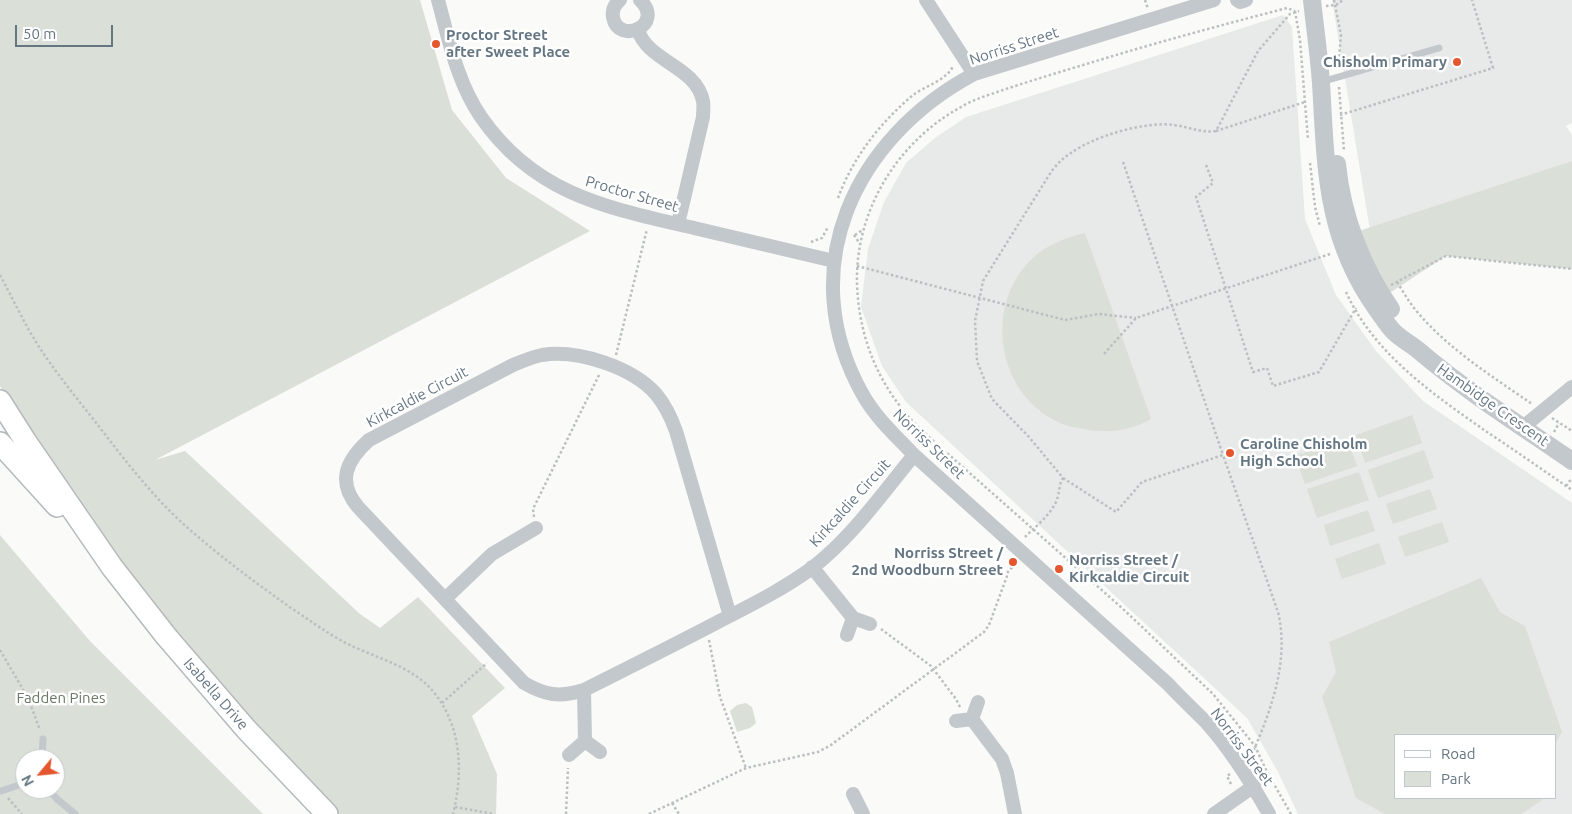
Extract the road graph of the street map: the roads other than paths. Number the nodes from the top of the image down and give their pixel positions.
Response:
1 (438, 0) edge
2 (620, 0) edge
3 (640, 0) edge
4 (926, 0) edge
5 (1214, 0) edge
6 (1237, 0) edge
7 (1246, 0) edge
8 (1323, 3) edge
9 (638, 30) junction
10 (1439, 48) dead end
11 (974, 74) junction
12 (1330, 79) junction
13 (678, 224) junction
14 (834, 261) junction
15 (1415, 348) junction
16 (1572, 386) edge
17 (0, 400) edge
18 (1523, 427) junction
19 (0, 443) edge
20 (914, 455) junction
21 (1572, 461) edge
22 (536, 528) road end
23 (112, 567) junction
24 (812, 567) junction
25 (445, 599) junction
26 (730, 616) junction
27 (853, 618) junction
28 (870, 624) road end
29 (847, 635) dead end
30 (584, 690) junction
31 (978, 702) dead end
32 (43, 739) road end
33 (586, 741) junction
34 (42, 749) edge
35 (600, 752) dead end
36 (569, 756) road end
37 (15, 786) edge
38 (1254, 786) junction
39 (1, 791) edge
40 (853, 794) dead end
41 (57, 799) edge
42 (74, 814) edge
43 (327, 814) edge
44 (863, 814) edge
45 (1015, 814) edge
46 (1214, 814) edge
47 (1269, 814) edge

1 - 13 street, Proctor Street
2 - 9 street
3 - 9 street
4 - 11 street
5 - 11 street, Norriss Street
6 - 7 street
8 - 12 street, Hambidge Crescent
9 - 13 street
10 - 12 lane
11 - 14 street, Norriss Street
12 - 15 street, Hambidge Crescent
12 - 15 street, Hambidge Crescent
13 - 14 street, Proctor Street
14 - 20 street, Norriss Street
15 - 18 street, Hambidge Crescent
16 - 18 street
17 - 23 main road, Isabella Drive
18 - 21 street, Hambidge Crescent
19 - 23 main road, Isabella Drive
20 - 24 street, Kirkcaldie Circuit
20 - 38 street, Norriss Street
22 - 25 street
23 - 43 main road, Isabella Drive
24 - 26 street, Kirkcaldie Circuit
24 - 27 street
25 - 26 street, Kirkcaldie Circuit
25 - 30 street, Kirkcaldie Circuit
26 - 30 street, Kirkcaldie Circuit
27 - 28 street
27 - 29 street
30 - 33 street
31 - 45 street
32 - 34 lane
33 - 35 street
33 - 36 street
37 - 39 lane
38 - 46 street
38 - 47 street, Norriss Street
40 - 44 street
41 - 42 lane

